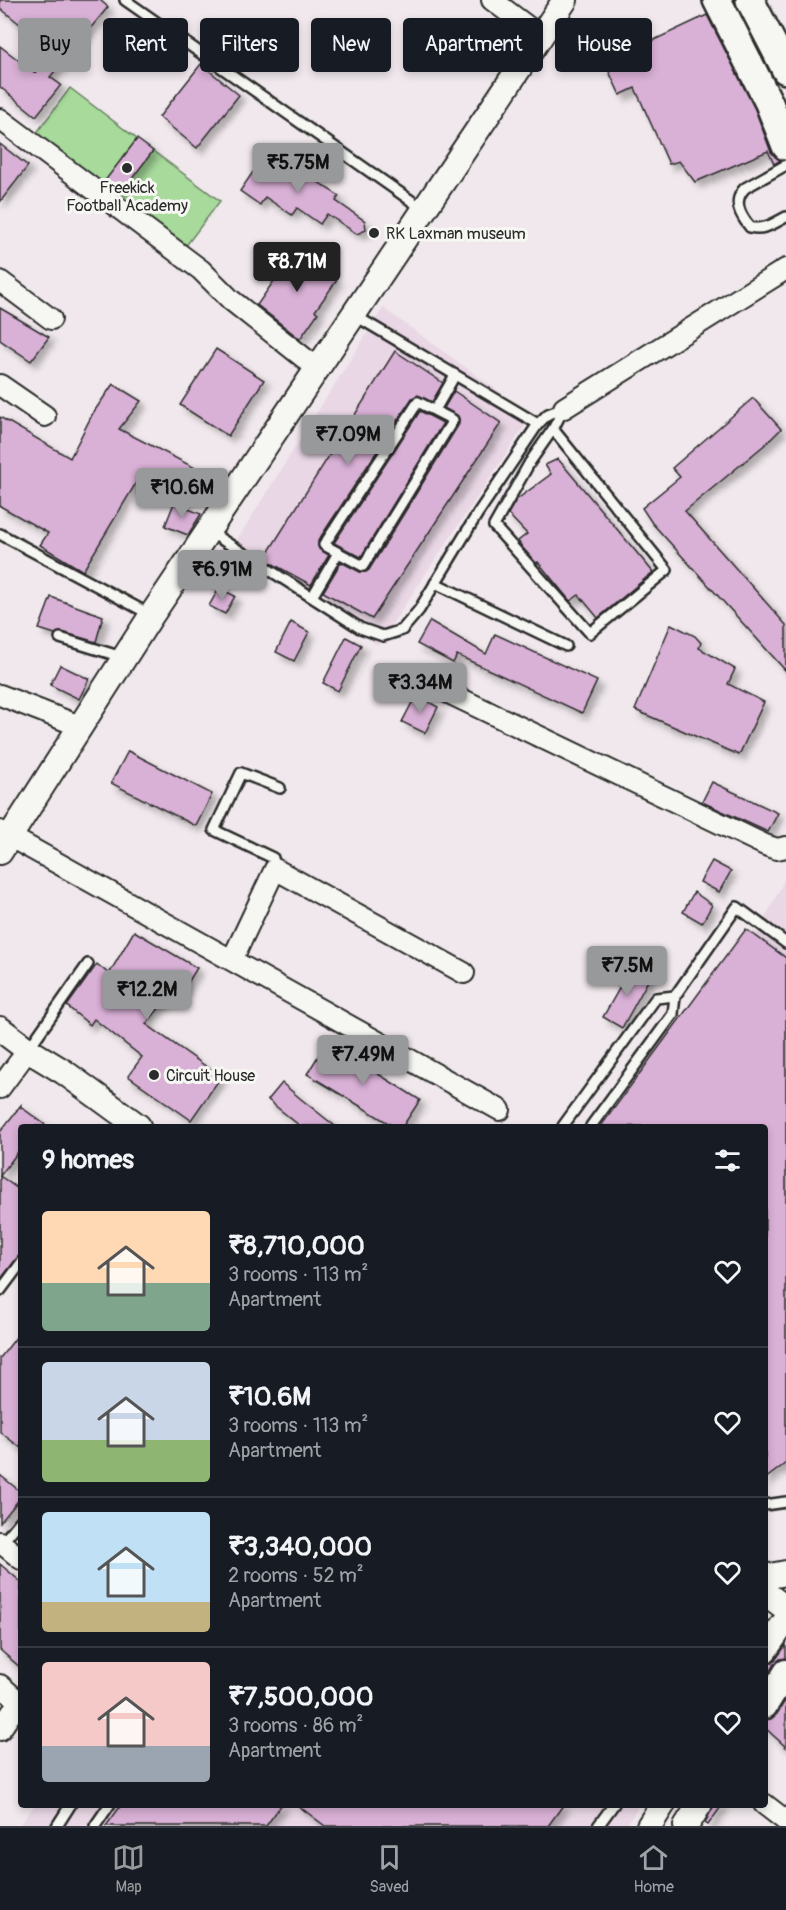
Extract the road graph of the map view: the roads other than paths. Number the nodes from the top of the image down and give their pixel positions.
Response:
1 (125, 0) edge
2 (492, 0) edge
3 (565, 0) edge
4 (717, 0) edge
5 (750, 0) edge
6 (516, 18) edge
7 (543, 32) edge
8 (786, 70) edge
9 (516, 72) edge
10 (0, 119) edge
11 (786, 146) edge
12 (786, 165) edge
13 (425, 210) junction
14 (786, 217) edge
15 (786, 269) edge
16 (0, 281) edge
17 (354, 315) junction
18 (51, 319) dead end
19 (318, 369) junction
20 (455, 375) junction
21 (0, 385) edge
22 (564, 408) junction
23 (435, 410) junction
24 (45, 416) dead end
25 (538, 424) junction
26 (553, 429) junction
27 (208, 531) junction
28 (0, 534) edge
29 (338, 554) junction
30 (435, 583) junction
31 (312, 597) junction
32 (151, 616) junction
33 (60, 638) dead end
34 (566, 646) dead end
35 (124, 658) junction
36 (430, 684) dead end
37 (0, 695) edge
38 (82, 727) junction
39 (280, 788) dead end
40 (4, 840) edge
41 (786, 847) edge
42 (275, 869) junction
43 (786, 943) edge
44 (232, 960) junction
45 (88, 964) dead end
46 (464, 974) dead end
47 (675, 996) junction
48 (0, 1029) edge
49 (28, 1050) junction
50 (0, 1088) edge
51 (500, 1110) dead end
52 (131, 1124) edge
53 (564, 1124) edge
54 (592, 1124) edge
55 (18, 1267) edge
56 (0, 1291) edge
57 (786, 1502) edge
58 (768, 1505) edge
59 (18, 1523) edge
60 (1, 1543) edge
61 (18, 1557) edge
62 (786, 1573) edge
63 (768, 1576) edge
64 (781, 1611) edge
65 (768, 1643) edge
66 (786, 1672) edge
67 (0, 1685) edge
68 (18, 1698) edge
69 (768, 1701) edge
70 (18, 1703) edge
71 (0, 1730) edge
72 (768, 1807) edge
73 (68, 1808) edge
74 (104, 1808) edge
75 (611, 1808) edge
76 (660, 1808) edge
77 (697, 1808) edge
78 (786, 1821) edge
79 (57, 1826) edge
80 (95, 1826) edge
81 (598, 1826) edge
82 (649, 1826) edge
83 (686, 1826) edge

1 - 13 lane
2 - 6 street
3 - 7 street
4 - 11 main road
5 - 8 main road
9 - 13 street
10 - 19 street
12 - 14 lane
13 - 17 street
15 - 22 street
16 - 18 street
17 - 19 street
17 - 20 lane
19 - 27 street
20 - 23 lane
20 - 25 lane
21 - 24 street
22 - 25 lane
22 - 26 lane
23 - 29 lane
23 - 29 lane
25 - 30 lane
26 - 26 lane
27 - 31 lane
27 - 32 street
28 - 32 lane
29 - 31 lane
30 - 31 lane
30 - 34 lane
32 - 35 street
33 - 35 lane
35 - 38 street
36 - 41 street
37 - 38 street
38 - 40 street
39 - 42 lane
40 - 44 street
42 - 44 street
42 - 46 street
43 - 47 lane
44 - 51 street
45 - 49 lane
47 - 53 lane
47 - 54 lane
48 - 49 street
49 - 50 street
49 - 52 street
55 - 56 lane
57 - 58 lane
59 - 60 lane
60 - 61 street
62 - 63 street
64 - 65 street
66 - 69 street
67 - 68 street
70 - 71 street
72 - 78 street
73 - 79 lane
74 - 80 lane
75 - 81 lane
76 - 82 street
77 - 83 street

